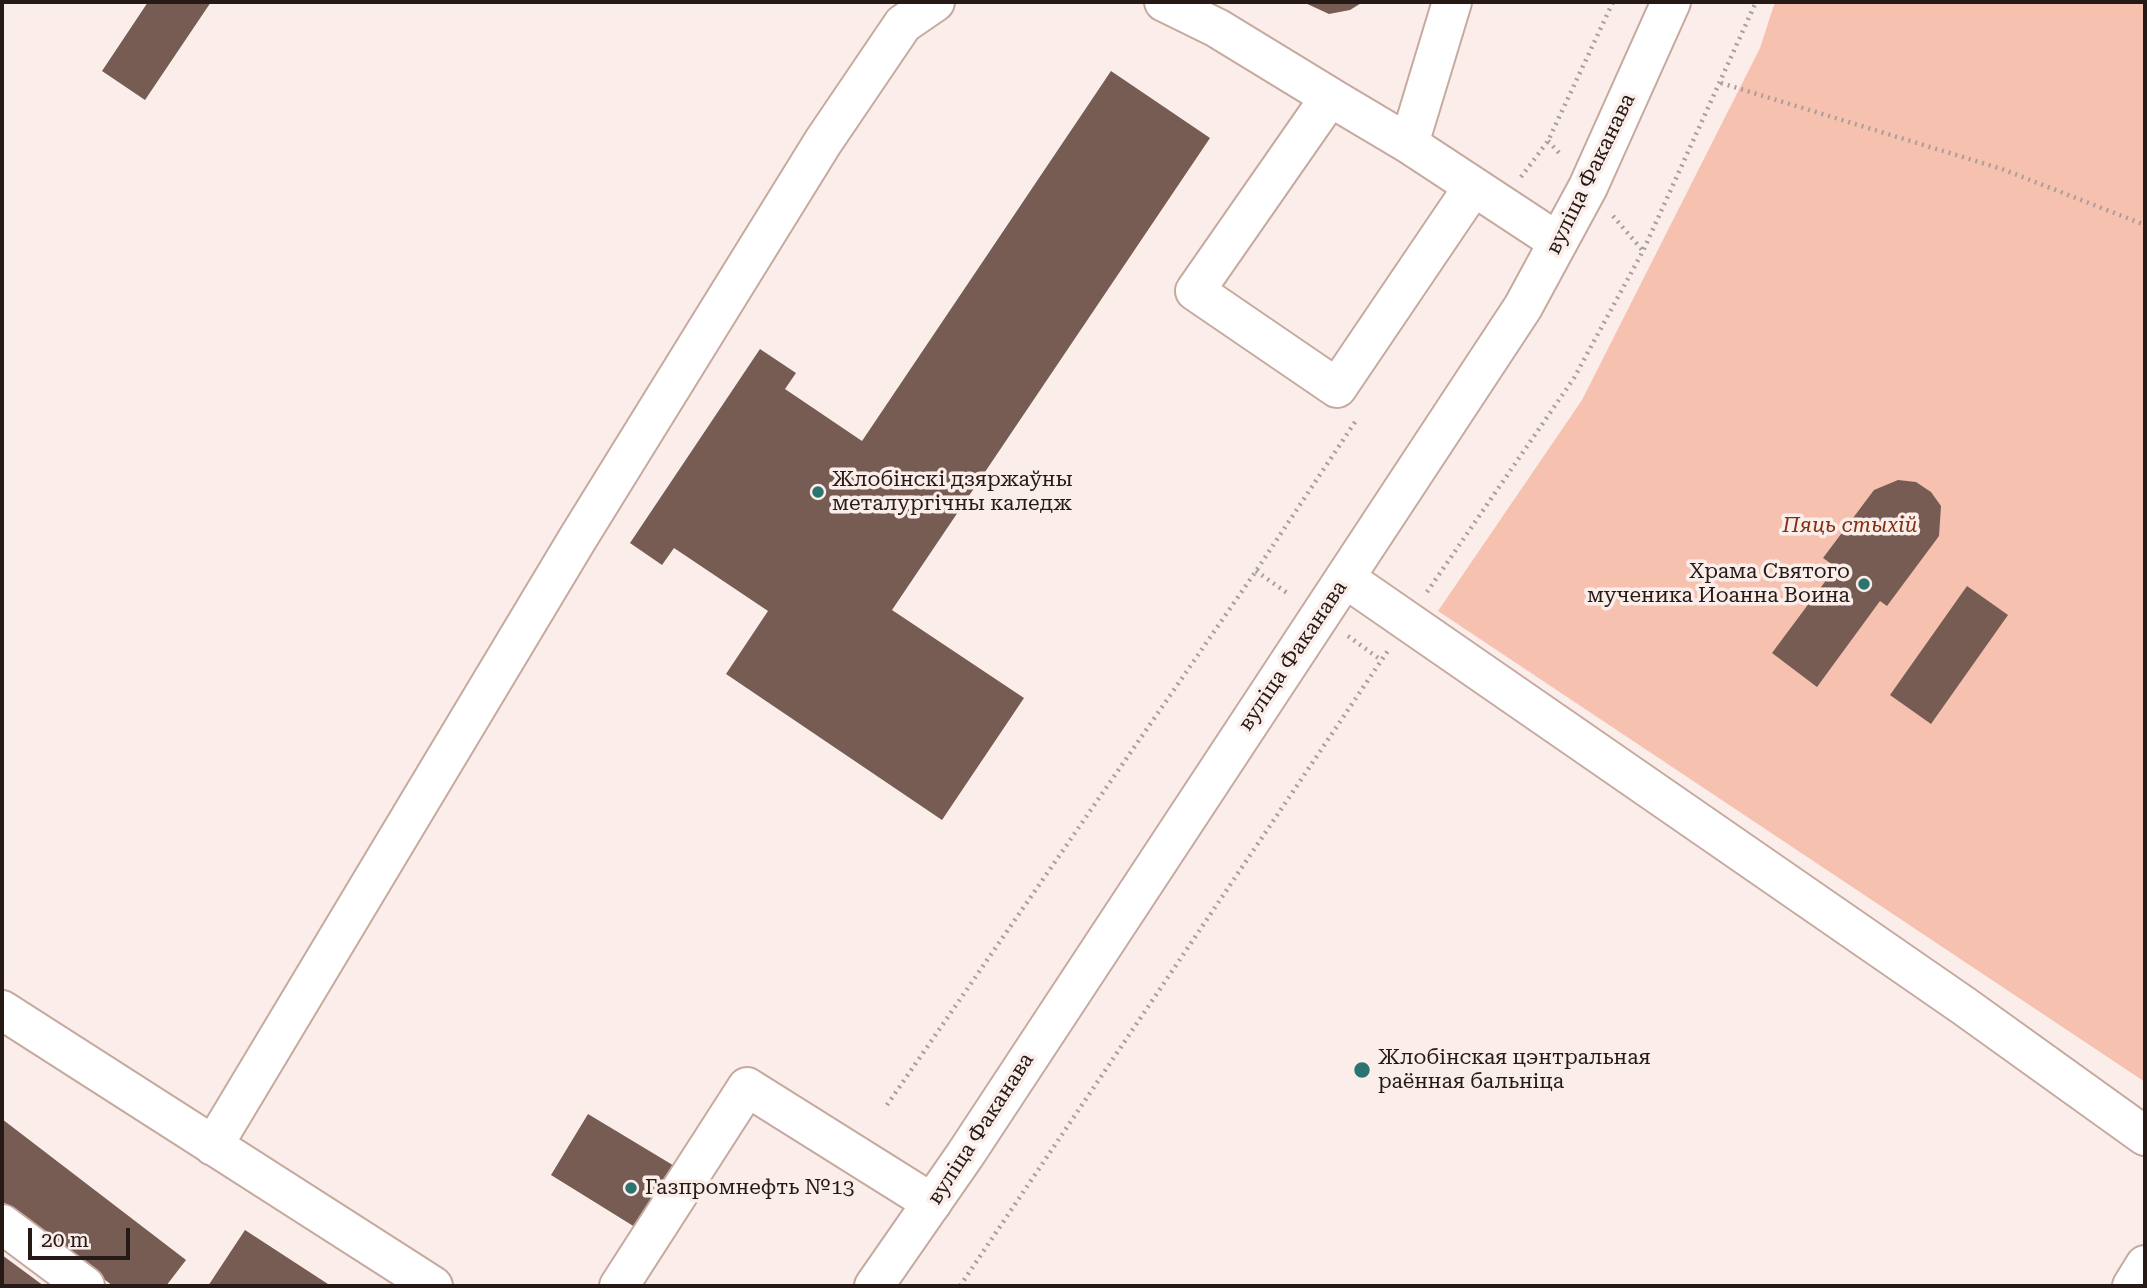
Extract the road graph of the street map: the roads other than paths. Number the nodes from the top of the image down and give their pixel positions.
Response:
1 (935, 2) edge
2 (1164, 2) edge
3 (1452, 2) edge
4 (1671, 2) edge
5 (1329, 97) junction
6 (1409, 144) junction
7 (1486, 196) junction
8 (1558, 242) junction
9 (1345, 578) junction
10 (2, 1010) edge
11 (2145, 1136) edge
12 (213, 1146) junction
13 (932, 1203) junction
14 (2, 1224) edge
15 (2145, 1265) edge
16 (85, 1286) edge
17 (433, 1286) edge
18 (619, 1286) edge
19 (874, 1286) edge
20 (2132, 1286) edge

1 - 12 main road
2 - 5 main road
3 - 6 main road
4 - 8 main road, вуліца Факанава
5 - 6 main road
5 - 7 main road
6 - 7 main road
7 - 8 main road
8 - 9 main road, вуліца Факанава
9 - 11 main road
9 - 13 main road, вуліца Факанава
10 - 12 main road
12 - 17 main road
13 - 18 main road
13 - 19 main road, вуліца Факанава
14 - 16 main road
15 - 20 main road

